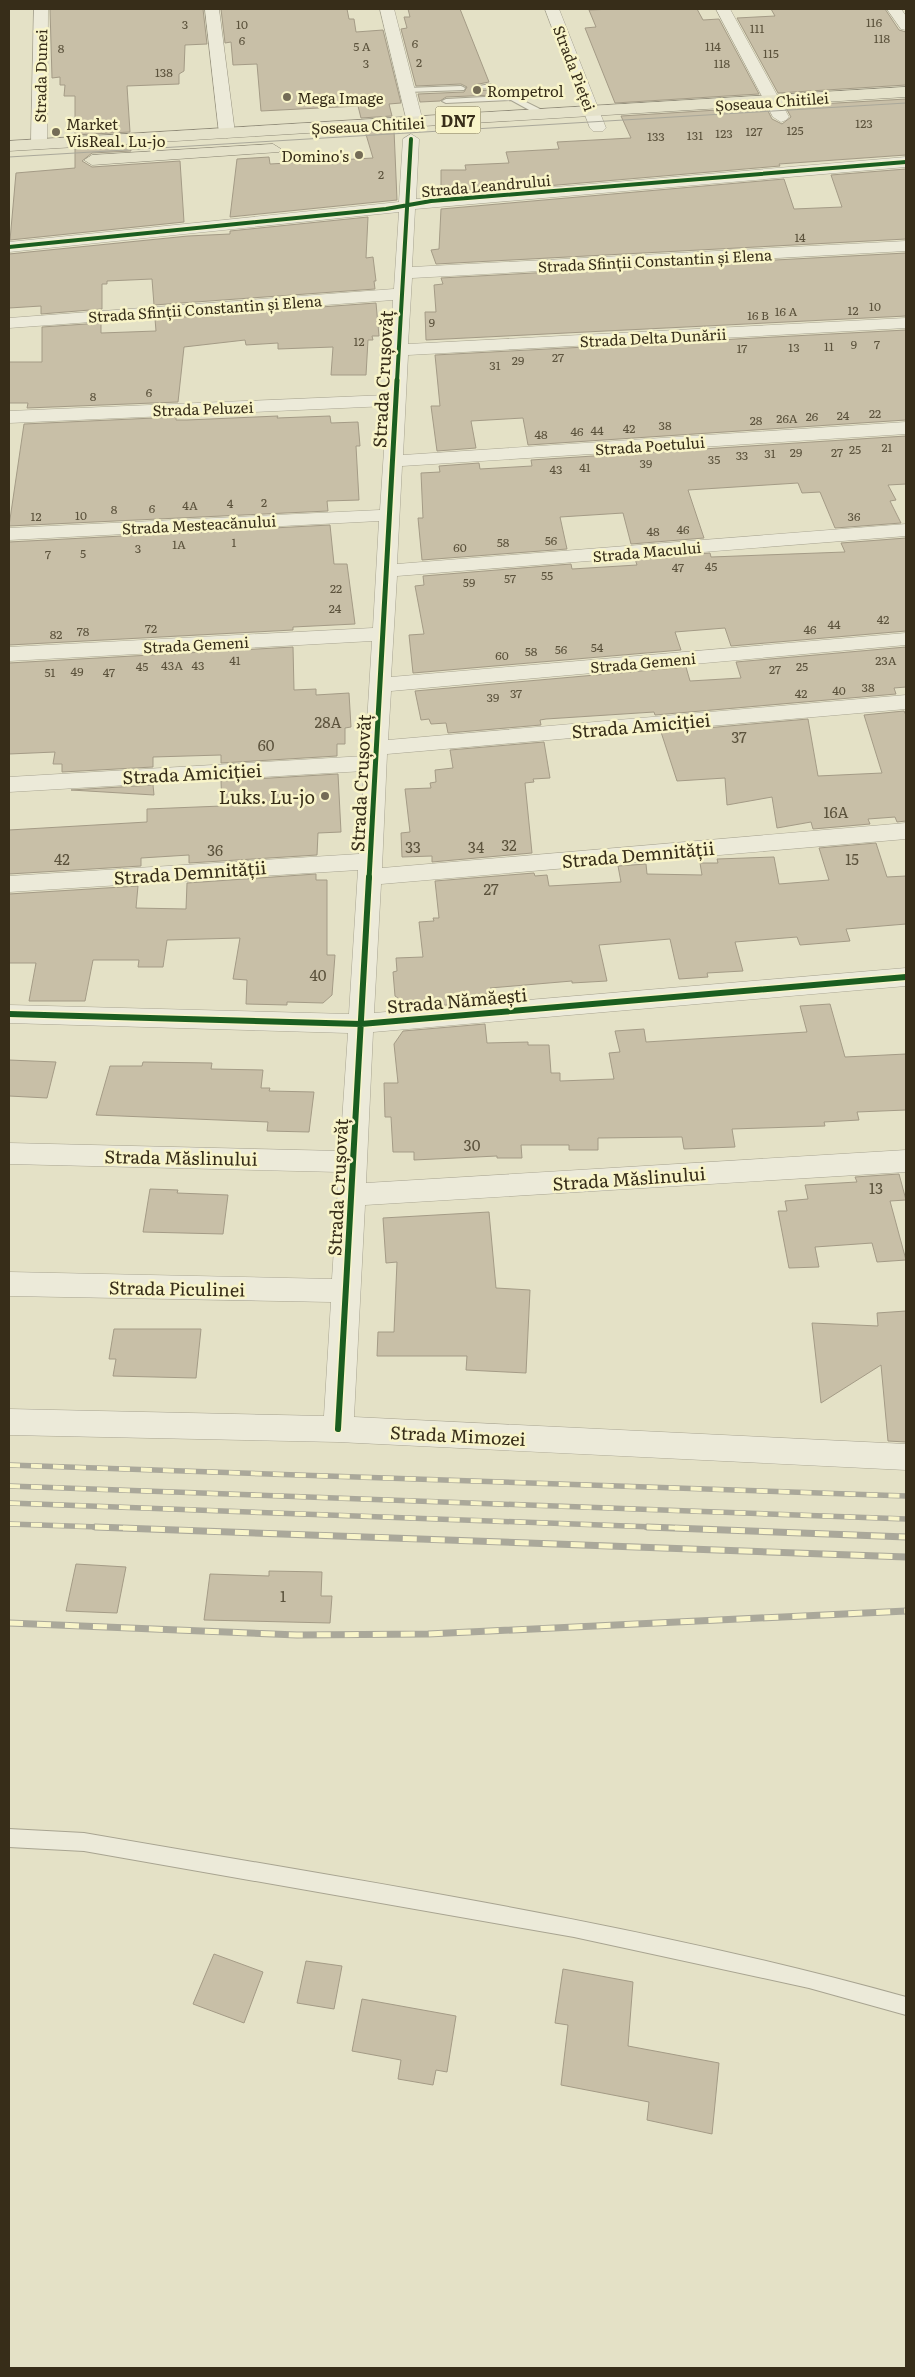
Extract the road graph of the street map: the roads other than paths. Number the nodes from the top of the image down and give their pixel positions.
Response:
1 (41, 9) edge
2 (212, 9) edge
3 (387, 9) edge
4 (552, 9) edge
5 (723, 9) edge
6 (894, 9) edge
7 (906, 26) edge
8 (478, 87) dead end
9 (461, 88) dead end
10 (414, 90) junction
11 (906, 92) edge
12 (432, 94) dead end
13 (513, 98) junction
14 (446, 101) dead end
15 (772, 101) junction
16 (592, 112) junction
17 (545, 115) junction
18 (800, 116) dead end
19 (781, 117) junction
20 (762, 118) dead end
21 (617, 127) dead end
22 (598, 128) junction
23 (578, 129) dead end
24 (228, 132) junction
25 (412, 135) junction
26 (39, 144) junction
27 (9, 146) edge
28 (284, 148) dead end
29 (74, 160) dead end
30 (906, 162) edge
31 (408, 206) junction
32 (906, 246) edge
33 (9, 247) edge
34 (403, 284) junction
35 (9, 323) edge
36 (906, 323) edge
37 (399, 350) junction
38 (396, 400) junction
39 (9, 416) edge
40 (906, 428) edge
41 (393, 461) junction
42 (390, 515) junction
43 (906, 530) edge
44 (9, 534) edge
45 (387, 571) junction
46 (383, 634) junction
47 (906, 639) edge
48 (9, 654) edge
49 (380, 685) junction
50 (906, 702) edge
51 (376, 756) junction
52 (9, 784) edge
53 (906, 831) edge
54 (370, 869) junction
55 (9, 884) edge
56 (906, 978) edge
57 (9, 1014) edge
58 (361, 1024) junction
59 (9, 1153) edge
60 (906, 1161) edge
61 (354, 1162) junction
62 (351, 1195) junction
63 (9, 1284) edge
64 (346, 1291) junction
65 (9, 1422) edge
66 (338, 1429) junction
67 (906, 1457) edge
68 (9, 1838) edge
69 (906, 2006) edge

1 - 26 street, Strada Dunei
2 - 24 street
3 - 10 street, Strada Crușovăț
4 - 16 street, Strada Pieței
5 - 15 street
6 - 7 street
8 - 13 lane
9 - 10 lane
10 - 12 lane
10 - 25 street, Strada Crușovăț
11 - 15 main road, Șoseaua Chitilei / DN7
13 - 14 lane
13 - 17 lane
15 - 16 main road, Șoseaua Chitilei / DN7
15 - 19 street
16 - 17 main road, Șoseaua Chitilei / DN7
16 - 22 street, Strada Pieței
17 - 25 main road, Șoseaua Chitilei / DN7
18 - 19 main road, Șoseaua Chitilei
19 - 20 main road, Șoseaua Chitilei
21 - 22 main road
22 - 23 main road
24 - 25 main road, Șoseaua Chitilei / DN7
24 - 26 main road, Șoseaua Chitilei / DN7
25 - 31 street, Strada Crușovăț
26 - 27 main road, Șoseaua Chitilei / DN7
28 - 29 main road
30 - 31 street, Strada Leandrului
31 - 33 street, Strada Leandrului
31 - 34 street, Strada Crușovăț
32 - 34 street, Strada Sfinții Constantin și Elena
34 - 35 street, Strada Sfinții Constantin și Elena
34 - 37 street, Strada Crușovăț
36 - 37 street, Strada Delta Dunării
37 - 38 street, Strada Crușovăț
38 - 39 street, Strada Peluzei
38 - 41 street, Strada Crușovăț
40 - 41 street, Strada Poetului
41 - 42 street, Strada Crușovăț
42 - 44 street, Strada Mesteacănului
42 - 45 street, Strada Crușovăț
43 - 45 street, Strada Macului
45 - 46 street, Strada Crușovăț
46 - 48 street, Strada Gemeni
46 - 49 street, Strada Crușovăț
47 - 49 street, Strada Gemeni
49 - 51 street, Strada Crușovăț
50 - 51 street, Strada Amiciției
51 - 52 street, Strada Amiciției
51 - 54 street, Strada Crușovăț
53 - 54 street, Strada Demnității
54 - 55 street, Strada Demnității
54 - 58 street, Strada Crușovăț
56 - 58 street, Strada Nămăești
57 - 58 street, Strada Nămăești
58 - 61 street, Strada Crușovăț
59 - 61 street, Strada Măslinului
60 - 62 street, Strada Măslinului
61 - 62 street, Strada Crușovăț
62 - 64 street, Strada Crușovăț
63 - 64 street, Strada Piculinei
64 - 66 street, Strada Crușovăț
65 - 66 street, Strada Mimozei
66 - 67 street, Strada Mimozei
68 - 69 lane

